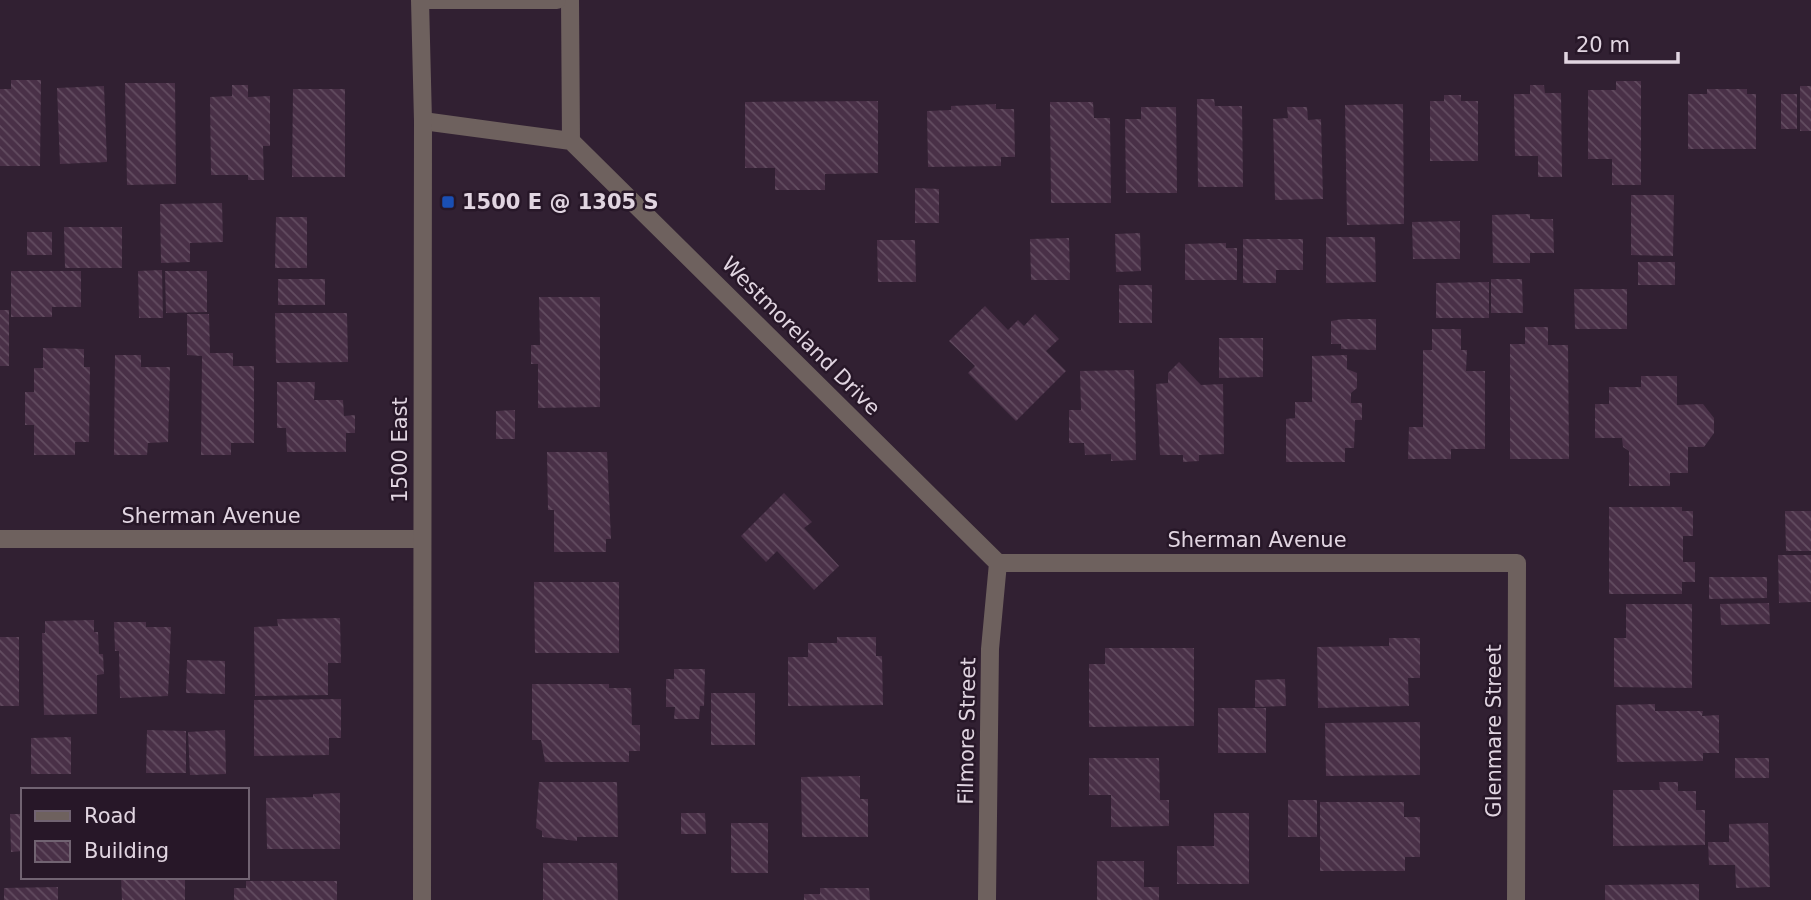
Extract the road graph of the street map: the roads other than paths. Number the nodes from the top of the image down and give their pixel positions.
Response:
1 (420, 0) edge
2 (426, 0) edge
3 (557, 0) edge
4 (570, 0) edge
5 (423, 121) junction
6 (571, 141) junction
7 (0, 539) edge
8 (422, 539) junction
9 (998, 563) junction
10 (1517, 563) joint
11 (422, 900) edge
12 (987, 900) edge
13 (1516, 900) edge

1 - 5 street, 1500 East
2 - 3 street
4 - 6 street
5 - 6 street
5 - 8 street, 1500 East
6 - 9 street, Westmoreland Drive
7 - 8 street, Sherman Avenue
8 - 11 street, 1500 East
9 - 10 street, Sherman Avenue
9 - 12 street, Filmore Street
10 - 13 street, Glenmare Street

